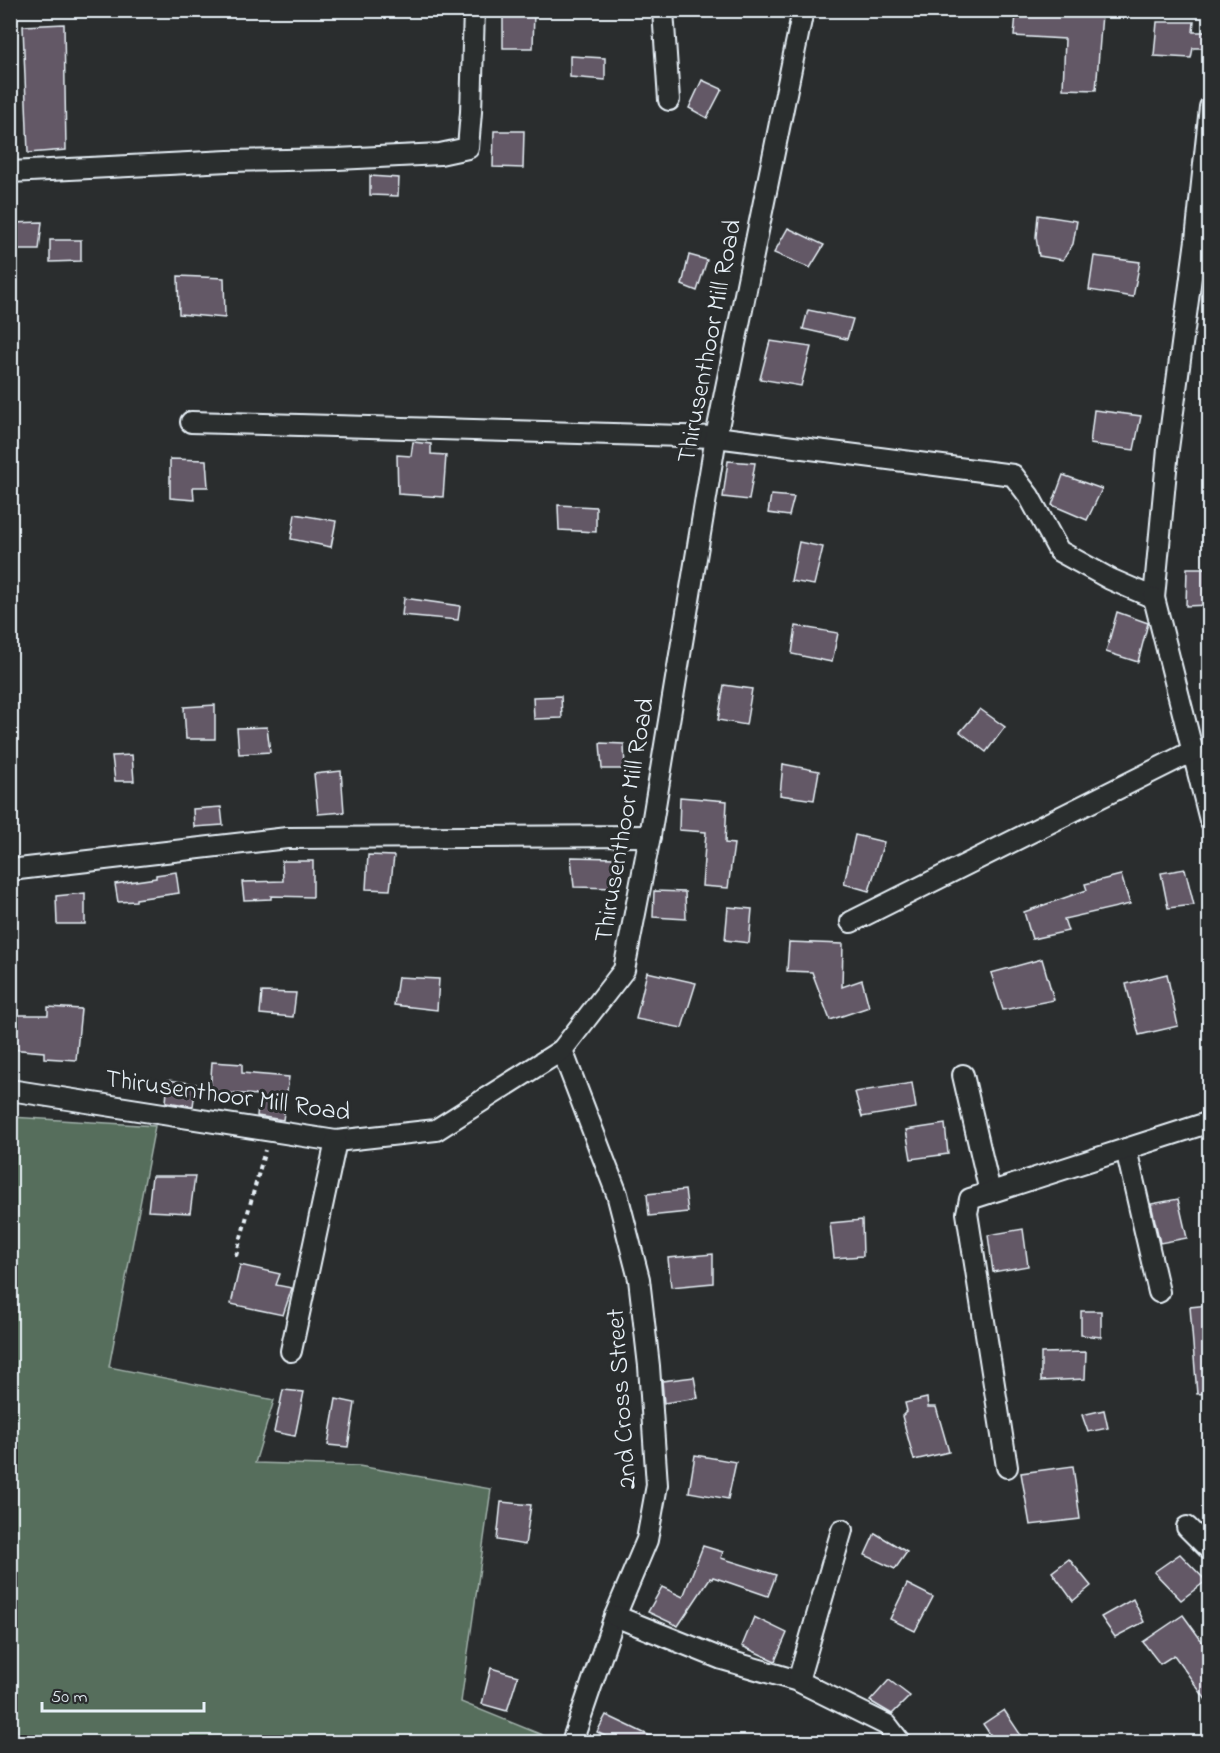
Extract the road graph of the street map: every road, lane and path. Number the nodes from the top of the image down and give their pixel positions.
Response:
1 (474, 10) edge
2 (663, 10) edge
3 (803, 10) edge
4 (669, 100) dead end
5 (1209, 107) edge
6 (10, 172) edge
7 (191, 422) dead end
8 (716, 437) junction
9 (1154, 598) junction
10 (1193, 751) junction
11 (1209, 820) edge
12 (650, 836) junction
13 (10, 870) edge
14 (851, 922) dead end
15 (562, 1050) junction
16 (963, 1075) dead end
17 (10, 1090) edge
18 (1209, 1122) edge
19 (270, 1131) junction
20 (336, 1141) junction
21 (1126, 1149) junction
22 (990, 1192) junction
23 (236, 1256) dead end
24 (1159, 1292) dead end
25 (291, 1351) dead end
26 (1007, 1467) dead end
27 (1187, 1527) dead end
28 (842, 1530) dead end
29 (1209, 1550) edge
30 (615, 1616) junction
31 (798, 1681) junction
32 (573, 1743) edge
33 (900, 1743) edge

1 - 6 street
2 - 4 street
3 - 8 street, Thirusenthoor Mill Road
5 - 9 street
7 - 8 street
8 - 9 street
8 - 12 street, Thirusenthoor Mill Road
9 - 10 street
10 - 11 street
10 - 14 street
12 - 13 street
12 - 15 street, Thirusenthoor Mill Road
15 - 20 street, Thirusenthoor Mill Road
15 - 30 street, 2nd Cross Street
16 - 22 street
17 - 19 street, Thirusenthoor Mill Road
18 - 21 street
19 - 20 street, Thirusenthoor Mill Road
19 - 23 path
20 - 25 street
21 - 22 street
21 - 24 street
22 - 26 street
27 - 29 street
28 - 31 street
30 - 31 street
30 - 32 street, 2nd Cross Street
31 - 33 street

